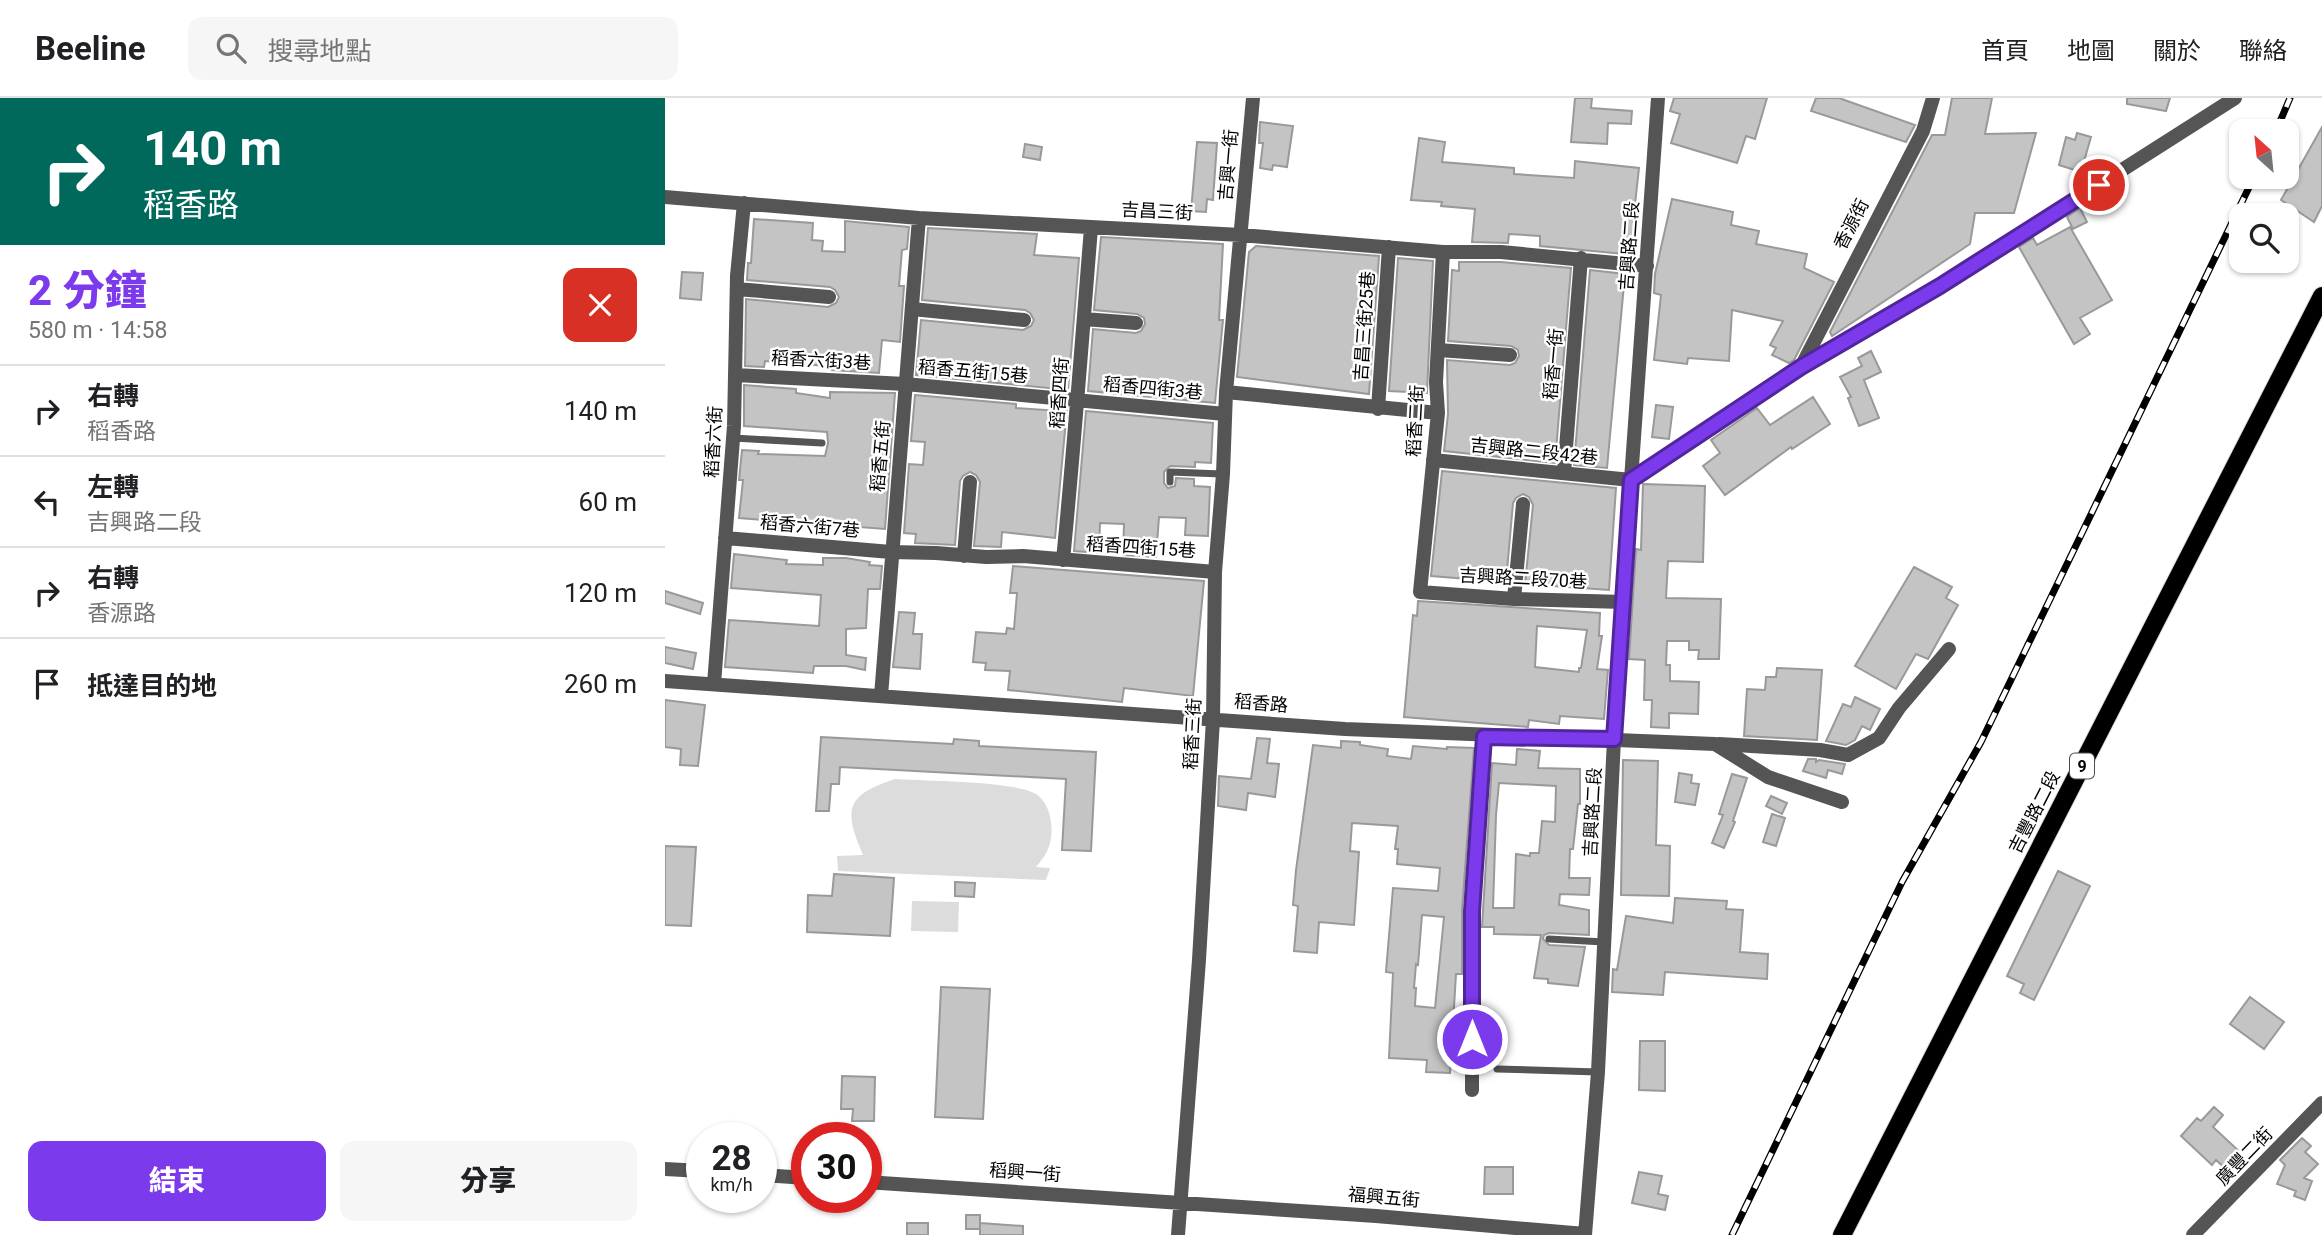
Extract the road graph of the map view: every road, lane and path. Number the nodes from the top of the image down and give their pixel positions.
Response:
1 (1253, 98) edge
2 (1658, 98) edge
3 (1933, 98) edge
4 (2235, 98) edge
5 (665, 197) edge
6 (744, 203) junction
7 (919, 218) junction
8 (1091, 228) junction
9 (1241, 234) junction
10 (1389, 247) junction
11 (1443, 252) junction
12 (1581, 258) junction
13 (1647, 266) junction
14 (737, 289) junction
15 (2322, 296) edge
16 (829, 297) dead end
17 (912, 309) junction
18 (1084, 318) junction
19 (1024, 320) dead end
20 (1136, 323) dead end
21 (1438, 350) junction
22 (1510, 355) dead end
23 (1801, 367) junction
24 (735, 375) junction
25 (905, 384) junction
26 (1226, 392) junction
27 (1079, 400) junction
28 (1378, 409) junction
29 (1438, 413) junction
30 (1225, 414) junction
31 (733, 438) junction
32 (821, 443) dead end
33 (1433, 460) junction
34 (1564, 473) junction
35 (1223, 474) junction
36 (1631, 480) junction
37 (970, 482) dead end
38 (1170, 482) dead end
39 (1523, 504) dead end
40 (726, 538) junction
41 (891, 552) junction
42 (964, 556) junction
43 (986, 557) joint
44 (1063, 560) junction
45 (1215, 572) junction
46 (1420, 592) joint
47 (1514, 599) junction
48 (1624, 602) junction
49 (1949, 649) dead end
50 (665, 681) edge
51 (714, 684) junction
52 (881, 696) junction
53 (1213, 719) junction
54 (1484, 737) junction
55 (1614, 739) junction
56 (1715, 744) junction
57 (1842, 802) dead end
58 (1549, 939) dead end
59 (1605, 942) junction
60 (1497, 1069) dead end
61 (1598, 1072) junction
62 (1472, 1090) dead end
63 (2322, 1103) edge
64 (665, 1169) edge
65 (686, 1170) edge
66 (882, 1183) edge
67 (1180, 1201) junction
68 (1585, 1234) edge
69 (1178, 1235) edge
70 (1842, 1235) edge
71 (2193, 1235) edge

1 - 9 street, 吉興一街
2 - 13 street, 吉興路二段
3 - 23 street, 香源街
4 - 23 street
5 - 6 street, 吉昌三街
6 - 7 street, 吉昌三街
6 - 14 street, 稻香六街
7 - 8 street, 吉昌三街
7 - 17 street, 稻香五街
8 - 9 street, 吉昌三街
8 - 18 street, 稻香四街
9 - 10 street, 吉昌三街
9 - 26 street, 稻香三街
10 - 11 street, 吉昌三街
10 - 28 street, 吉昌三街25巷
11 - 12 street, 吉昌三街
11 - 21 street, 稻香二街
12 - 13 street, 吉昌三街
12 - 34 street, 稻香一街
13 - 36 street, 吉興路二段
14 - 16 street
14 - 24 street, 稻香六街
15 - 70 main road, 吉豐路二段 / 9
17 - 19 street
17 - 25 street, 稻香五街
18 - 20 street
18 - 27 street, 稻香四街
21 - 22 street
21 - 29 street, 稻香二街
23 - 36 street
24 - 25 street, 稻香六街3巷
24 - 31 street, 稻香六街
25 - 27 street, 稻香五街15巷
25 - 41 street, 稻香五街
26 - 28 street
26 - 30 street, 稻香三街
27 - 30 street, 稻香四街3巷
27 - 44 street, 稻香四街
28 - 29 street
29 - 33 street, 稻香二街
30 - 35 street, 稻香三街
31 - 32 lane
31 - 40 street, 稻香六街
33 - 34 street, 吉興路二段42巷
33 - 46 street, 稻香二街
34 - 36 street, 吉興路二段42巷
35 - 38 lane
35 - 45 street, 稻香三街
36 - 48 street, 吉興路二段
37 - 42 street
39 - 47 street
40 - 41 street, 稻香六街7巷
40 - 51 street, 稻香六街
41 - 42 street, 稻香六街7巷
41 - 52 street, 稻香五街
42 - 43 street, 稻香六街7巷
43 - 44 street, 稻香四街15巷
44 - 45 street, 稻香四街15巷
45 - 53 street, 稻香三街
46 - 47 street, 吉興路二段70巷
47 - 48 street, 吉興路二段70巷
48 - 55 street, 吉興路二段
49 - 56 street
50 - 51 street, 稻香路
51 - 52 street, 稻香路
52 - 53 street, 稻香路
53 - 54 street, 稻香路
53 - 67 street, 稻香三街
54 - 55 street, 稻香路
54 - 62 street
55 - 56 street, 稻香路
55 - 59 street, 吉興路二段
56 - 57 street, 稻香路
58 - 59 lane
59 - 61 street, 吉興路二段
60 - 61 lane
61 - 68 street, 吉興路二段
63 - 71 street, 廣豐二街
64 - 65 street
66 - 67 street, 稻興一街
67 - 68 street, 福興五街
67 - 69 street, 稻香三街

